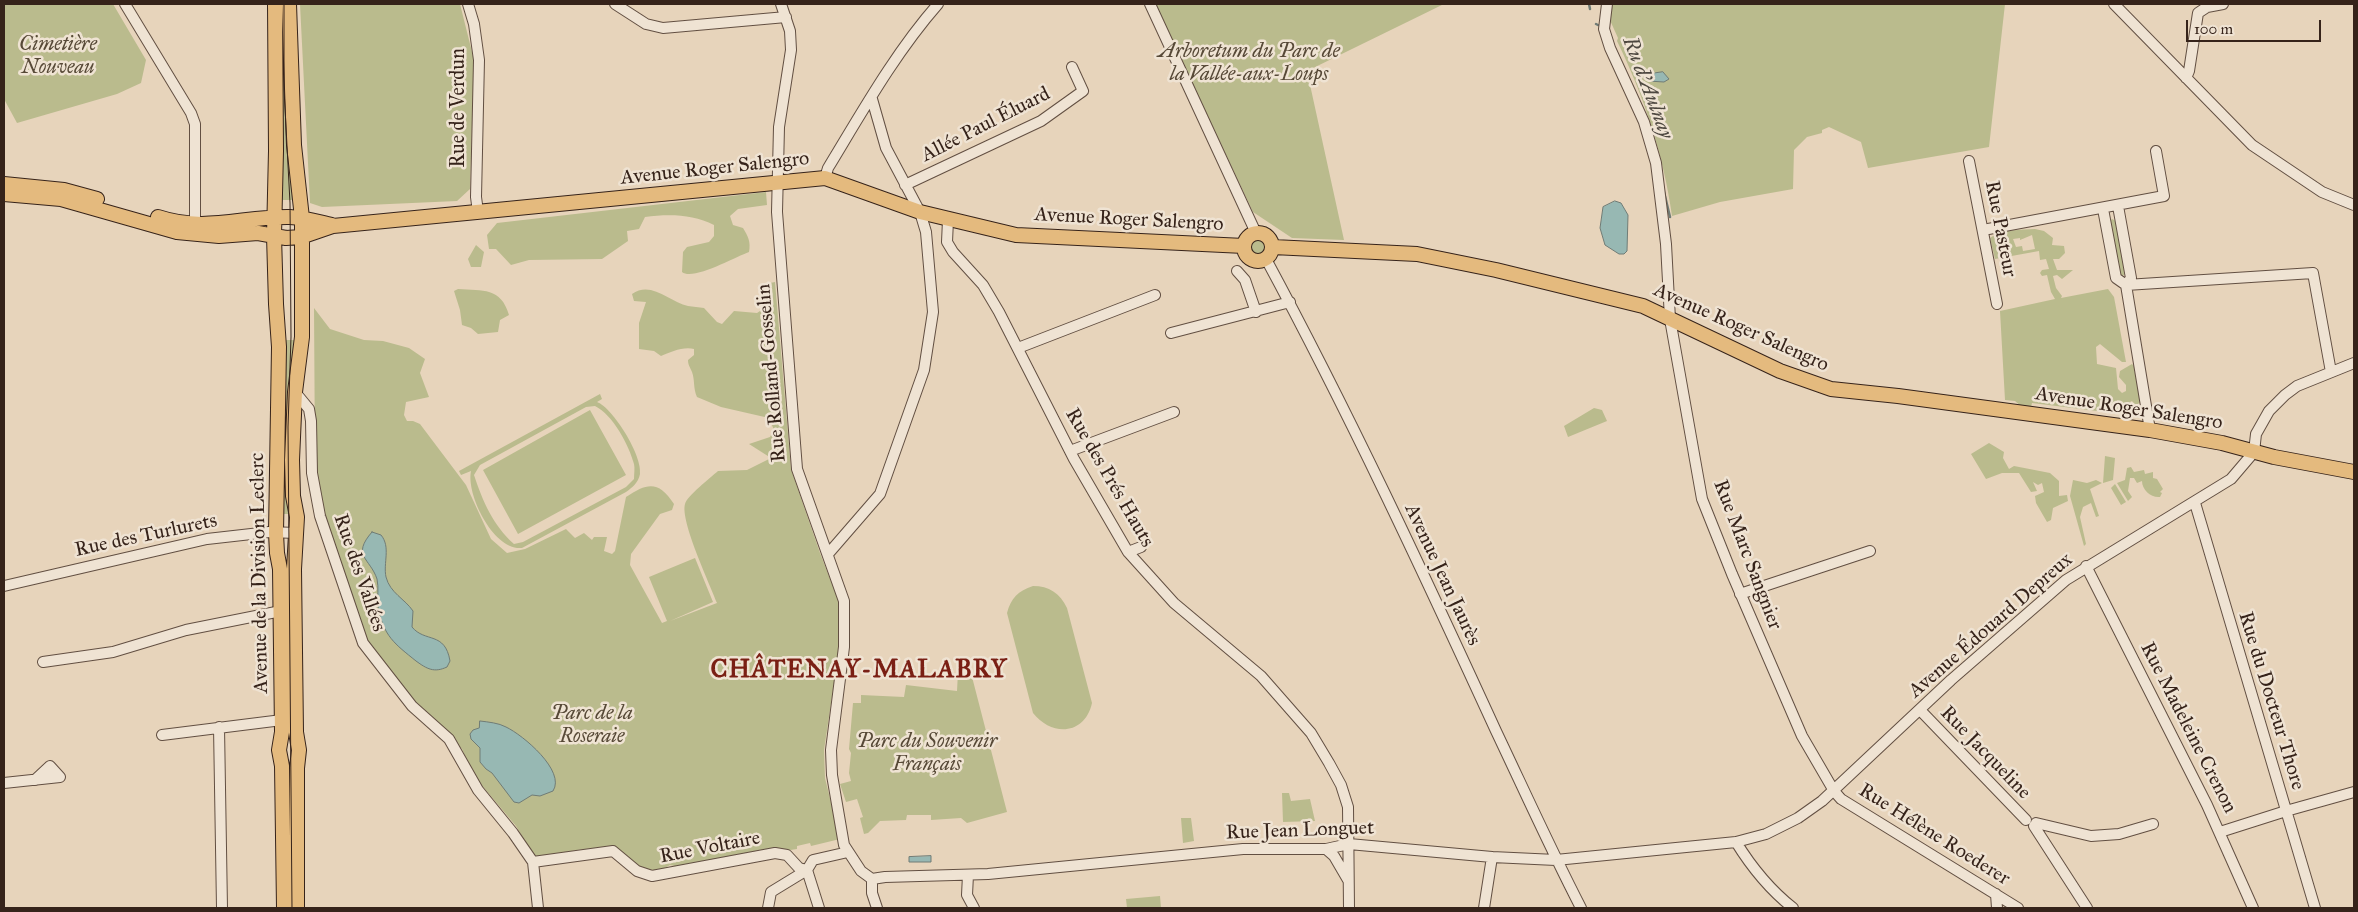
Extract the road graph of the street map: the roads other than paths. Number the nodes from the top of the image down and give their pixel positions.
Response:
1 (125, 4) edge
2 (275, 4) edge
3 (289, 4) edge
4 (468, 4) edge
5 (614, 4) edge
6 (781, 4) edge
7 (938, 4) edge
8 (1150, 4) edge
9 (1607, 4) edge
10 (2114, 4) edge
11 (2223, 4) edge
12 (786, 17) junction
13 (1072, 67) dead end
14 (2186, 78) junction
15 (872, 99) junction
16 (2156, 151) dead end
17 (1969, 161) dead end
18 (824, 178) junction
19 (779, 183) junction
20 (4, 184) edge
21 (905, 185) junction
22 (4, 194) edge
23 (2354, 205) edge
24 (2118, 206) junction
25 (2103, 209) junction
26 (478, 212) junction
27 (920, 212) junction
28 (276, 218) junction
29 (302, 218) junction
30 (948, 220) junction
31 (195, 224) junction
32 (333, 226) junction
33 (1983, 230) junction
34 (1256, 233) junction
35 (274, 236) junction
36 (301, 237) junction
37 (1244, 246) junction
38 (1269, 253) junction
39 (1237, 271) dead end
40 (2126, 286) junction
41 (1156, 295) dead end
42 (1290, 302) junction
43 (1997, 304) dead end
44 (1256, 312) junction
45 (1670, 318) junction
46 (1171, 334) dead end
47 (1018, 348) junction
48 (2354, 363) edge
49 (2331, 372) junction
50 (295, 392) junction
51 (1174, 412) dead end
52 (2150, 430) junction
53 (1070, 451) junction
54 (2254, 452) junction
55 (2354, 472) edge
56 (2195, 503) junction
57 (276, 533) junction
58 (296, 533) junction
59 (1141, 547) dead end
60 (1870, 551) dead end
61 (1128, 552) junction
62 (828, 554) junction
63 (2086, 566) junction
64 (4, 586) edge
65 (1740, 594) junction
66 (281, 610) junction
67 (43, 662) dead end
68 (1920, 710) junction
69 (282, 720) junction
70 (219, 727) junction
71 (162, 735) dead end
72 (35, 780) dead end
73 (4, 783) edge
74 (1834, 790) junction
75 (2354, 792) edge
76 (2286, 811) junction
77 (2032, 823) junction
78 (2153, 824) dead end
79 (2220, 832) junction
80 (1736, 842) junction
81 (1349, 844) junction
82 (1326, 849) junction
83 (848, 852) junction
84 (1492, 857) junction
85 (1556, 860) junction
86 (533, 862) junction
87 (807, 870) junction
88 (968, 875) junction
89 (872, 879) junction
90 (1349, 881) junction
91 (1996, 894) junction
92 (222, 908) edge
93 (284, 908) edge
94 (297, 908) edge
95 (538, 908) edge
96 (768, 908) edge
97 (819, 908) edge
98 (876, 908) edge
99 (974, 908) edge
100 (1349, 908) edge
101 (1484, 908) edge
102 (1581, 908) edge
103 (1793, 908) edge
104 (1996, 908) edge
105 (2018, 908) edge
106 (2086, 908) edge
107 (2254, 908) edge
108 (2315, 908) edge

1 - 31 street
2 - 28 main road
3 - 29 main road
4 - 26 street, Rue de Verdun
5 - 12 street
6 - 12 street, Rue Rolland-Gosselin
7 - 15 street
8 - 34 street
9 - 45 street, Rue Marc Sangnier
10 - 14 street
11 - 14 street
12 - 19 street, Rue Rolland-Gosselin
13 - 21 street, Allée Paul Éluard
14 - 23 street
15 - 18 street
15 - 21 street
16 - 24 street
17 - 33 street, Rue Pasteur
18 - 19 main road, Avenue Roger Salengro
18 - 27 main road, Avenue Roger Salengro
19 - 26 main road, Avenue Roger Salengro
19 - 62 street, Rue Rolland-Gosselin
20 - 31 main road, Avenue Roger Salengro
21 - 27 street
22 - 35 main road
24 - 25 street
24 - 40 street
25 - 33 street
25 - 40 street
26 - 32 main road, Avenue Roger Salengro
27 - 30 main road, Avenue Roger Salengro
27 - 62 street
28 - 29 main road, Avenue Roger Salengro
28 - 31 main road, Avenue Roger Salengro
28 - 35 main road, Avenue de la Division Leclerc
29 - 32 main road, Avenue Roger Salengro
29 - 36 main road, Avenue de la Division Leclerc
30 - 37 main road, Avenue Roger Salengro
30 - 47 street, Rue des Prés Hauts
32 - 36 main road, Avenue Roger Salengro
33 - 43 street, Rue Pasteur
34 - 37 main road
34 - 38 main road
35 - 36 main road
35 - 57 main road, Avenue de la Division Leclerc
36 - 50 main road, Avenue de la Division Leclerc
37 - 38 main road
38 - 42 street, Avenue Jean Jaurès
38 - 45 main road, Avenue Roger Salengro
39 - 44 street
40 - 49 street
40 - 52 street
41 - 47 street
42 - 44 street
42 - 85 street, Avenue Jean Jaurès
44 - 46 street
45 - 52 main road, Avenue Roger Salengro
45 - 65 street, Rue Marc Sangnier
47 - 53 street, Rue des Prés Hauts
48 - 49 street
49 - 54 street
50 - 58 main road, Avenue de la Division Leclerc
50 - 86 street, Rue des Vallées
51 - 53 street
52 - 54 main road, Avenue Roger Salengro
53 - 61 street, Rue des Prés Hauts
54 - 55 main road, Avenue Roger Salengro
54 - 56 street, Avenue Édouard Depreux
56 - 63 street, Avenue Édouard Depreux
56 - 76 street, Rue du Docteur Thore
57 - 58 street, Rue des Turlurets
57 - 64 street, Rue des Turlurets
57 - 66 main road, Avenue de la Division Leclerc
58 - 94 main road, Avenue de la Division Leclerc
59 - 61 street
60 - 65 street
61 - 81 street, Rue des Prés Hauts
62 - 83 street, Rue Rolland-Gosselin
63 - 68 street, Avenue Édouard Depreux
63 - 79 street, Rue Madeleine Crenon
65 - 74 street, Rue Marc Sangnier
66 - 67 street
66 - 69 main road, Avenue de la Division Leclerc
68 - 74 street, Avenue Édouard Depreux
68 - 77 street, Rue Jacqueline
69 - 70 street
69 - 93 main road, Avenue de la Division Leclerc
70 - 71 street
70 - 92 street
72 - 73 street
74 - 80 street, Rue Jean Longuet
74 - 91 street, Rue Hélène Roederer
75 - 76 street
76 - 79 street
76 - 108 street, Rue du Docteur Thore
77 - 78 street, Rue Jacqueline
77 - 106 street
79 - 107 street, Rue Madeleine Crenon
80 - 85 street, Rue Jean Longuet
80 - 103 street
81 - 82 street, Rue Jean Longuet
81 - 84 street, Rue Jean Longuet
81 - 90 street, Rue des Prés Hauts
82 - 88 street, Rue Jean Longuet
82 - 90 street
83 - 87 street
83 - 89 street, Rue Rolland-Gosselin
84 - 85 street, Rue Jean Longuet
84 - 101 street
85 - 102 street, Avenue Jean Jaurès
86 - 87 street, Rue Voltaire
86 - 95 street
87 - 96 street
87 - 97 street
88 - 89 street, Rue Jean Longuet
88 - 99 street
89 - 98 street
90 - 100 street, Rue des Prés Hauts
91 - 104 street
91 - 105 street, Rue Hélène Roederer

